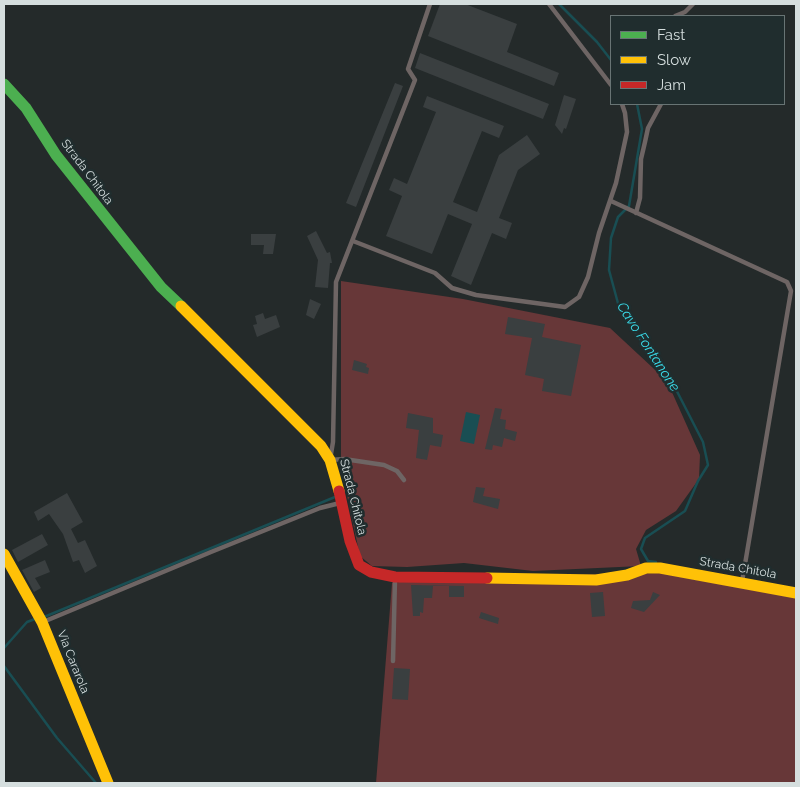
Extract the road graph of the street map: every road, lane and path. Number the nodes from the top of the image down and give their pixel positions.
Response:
1 (430, 4) edge
2 (549, 4) edge
3 (693, 4) edge
4 (678, 15) edge
5 (4, 84) edge
6 (610, 84) edge
7 (622, 105) edge
8 (660, 105) edge
9 (611, 201) junction
10 (636, 213) junction
11 (353, 241) junction
12 (330, 460) junction
13 (404, 480) dead end
14 (341, 503) junction
15 (4, 554) edge
16 (395, 577) junction
17 (742, 583) junction
18 (796, 593) edge
19 (42, 622) junction
20 (393, 660) dead end
21 (108, 783) edge

1 - 11 lane
2 - 6 lane
3 - 4 lane
5 - 12 street, Strada Chitola
7 - 9 lane
8 - 10 lane
9 - 10 lane
9 - 11 lane
10 - 17 lane
11 - 12 lane
12 - 13 lane
12 - 14 street, Strada Chitola
14 - 16 street, Strada Chitola
14 - 19 lane
15 - 19 street, Via Cararola
16 - 17 street, Strada Chitola
16 - 20 lane
17 - 18 street, Strada Chitola
19 - 21 street, Via Cararola

